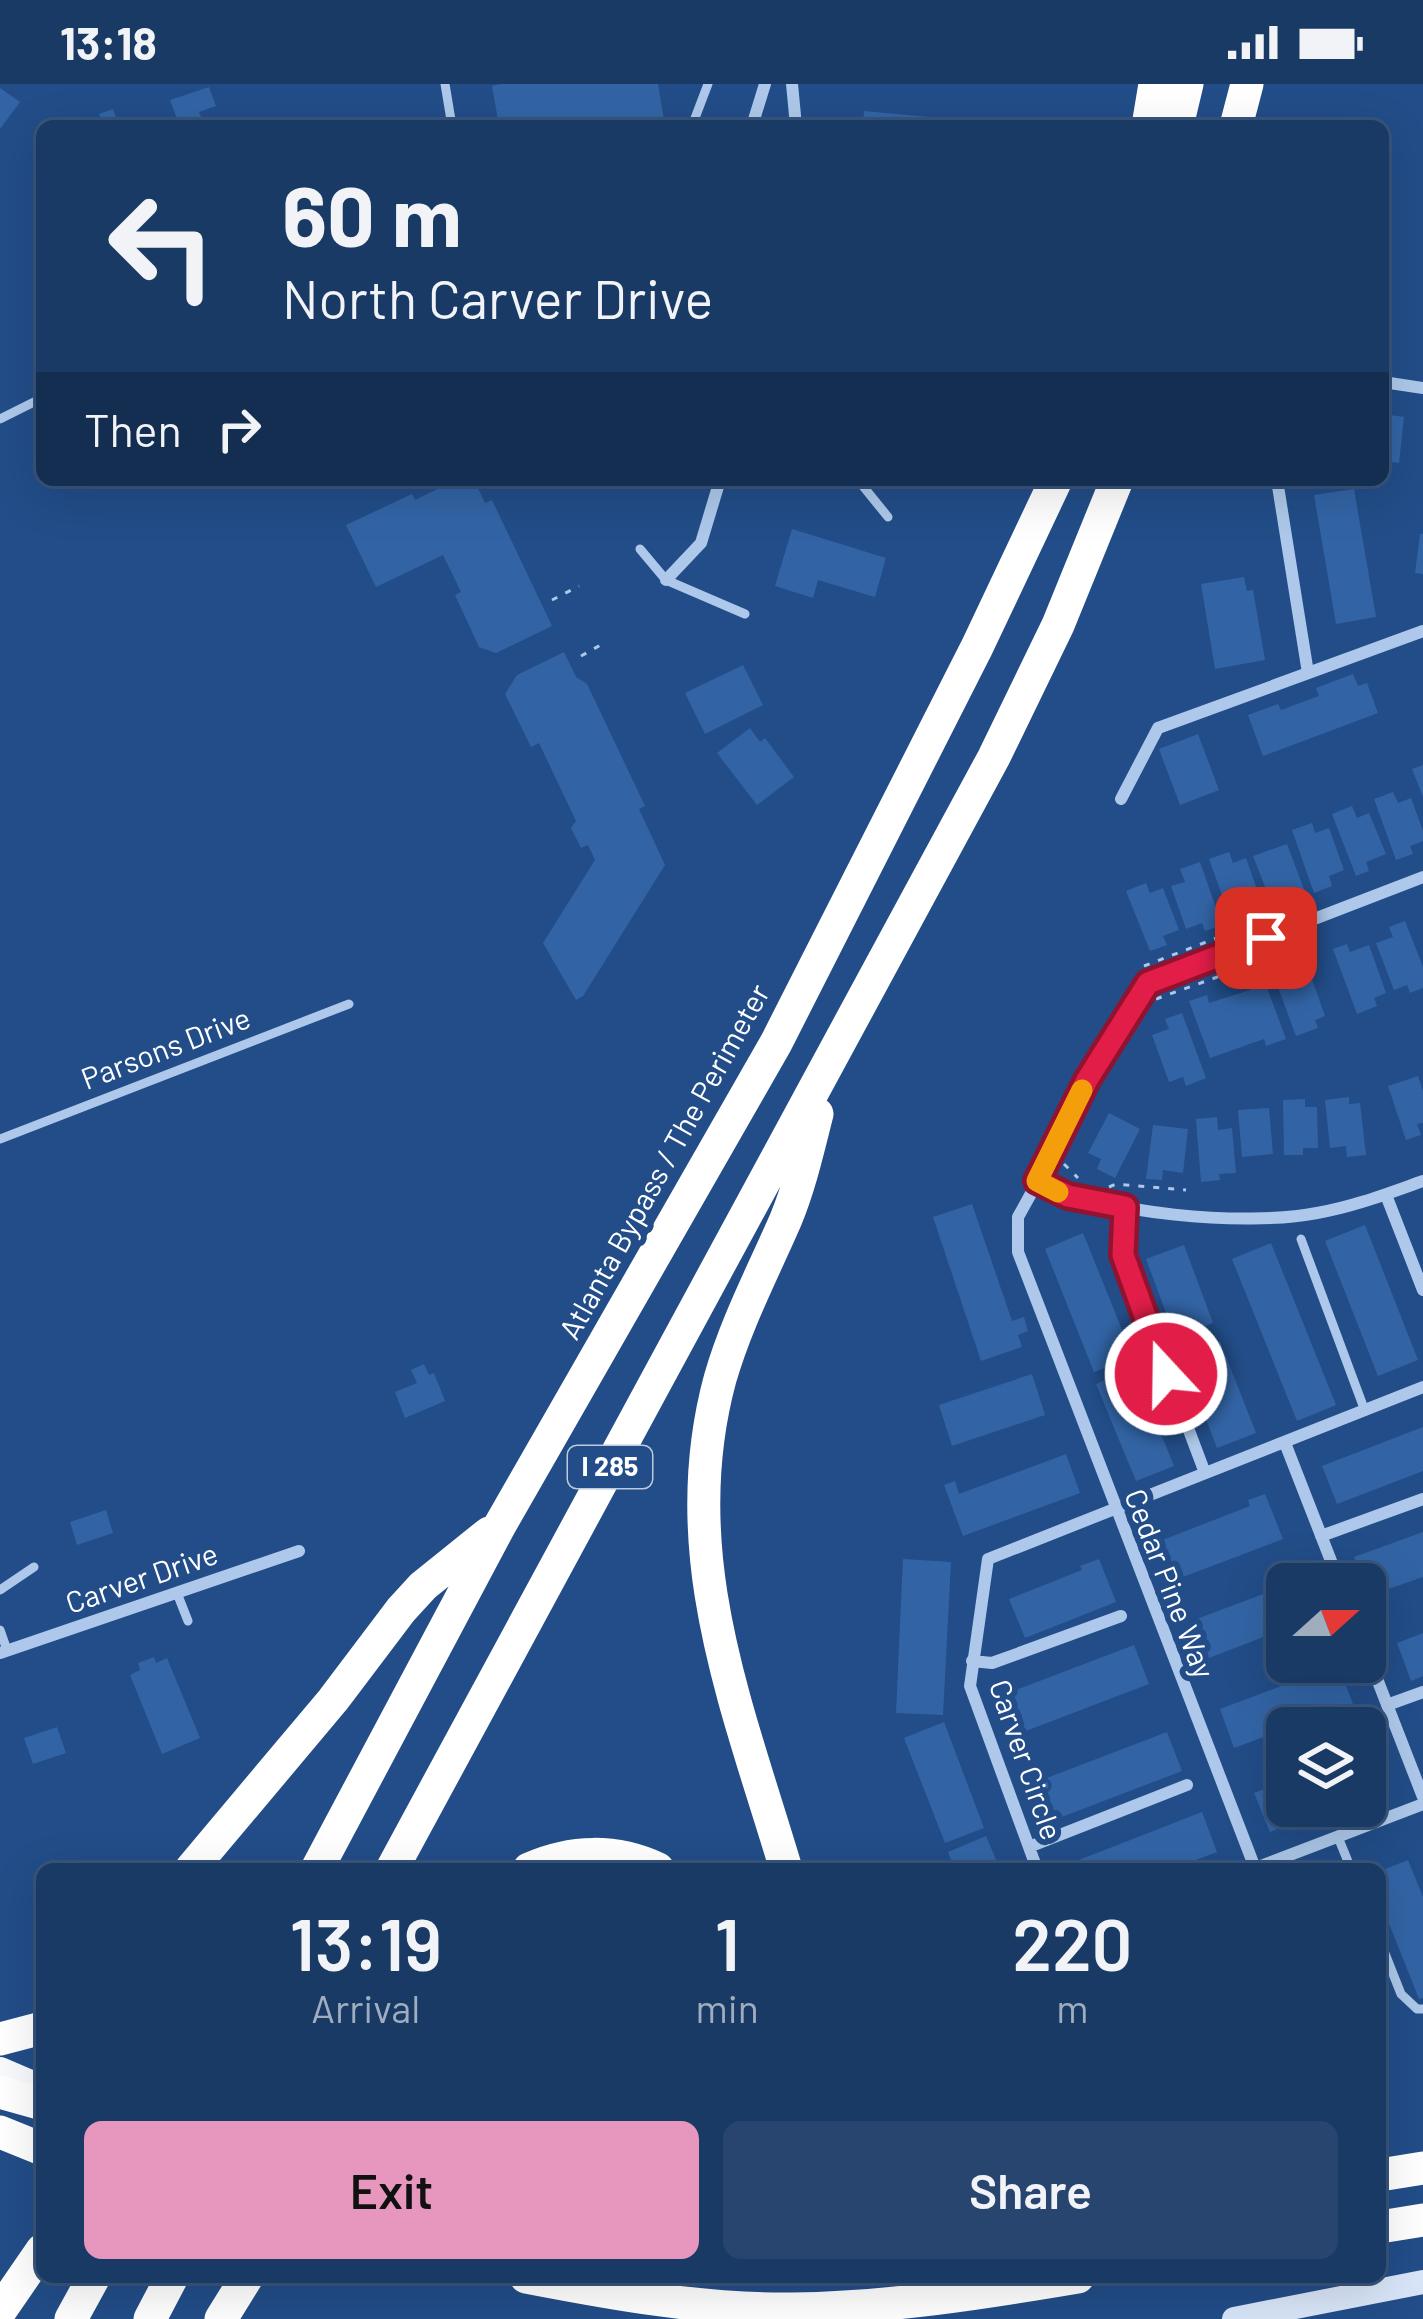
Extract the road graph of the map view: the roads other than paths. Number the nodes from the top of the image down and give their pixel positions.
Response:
1 (445, 84) edge
2 (708, 84) edge
3 (765, 84) edge
4 (792, 84) edge
5 (1155, 84) edge
6 (1187, 84) edge
7 (1247, 84) edge
8 (451, 120) edge
9 (694, 120) edge
10 (754, 120) edge
11 (795, 120) edge
12 (1149, 120) edge
13 (1178, 120) edge
14 (1237, 120) edge
15 (1389, 383) edge
16 (1423, 388) edge
17 (36, 401) edge
18 (0, 419) edge
19 (718, 486) edge
20 (863, 486) edge
21 (1053, 486) edge
22 (1115, 486) edge
23 (1278, 486) edge
24 (888, 517) dead end
25 (640, 549) dead end
26 (666, 580) junction
27 (745, 614) dead end
28 (1423, 631) edge
29 (1308, 673) junction
30 (1121, 800) dead end
31 (1423, 877) edge
32 (349, 1004) dead end
33 (830, 1065) junction
34 (0, 1139) edge
35 (1037, 1181) junction
36 (1423, 1181) edge
37 (1386, 1195) junction
38 (1125, 1207) junction
39 (1301, 1239) dead end
40 (1423, 1290) edge
41 (1423, 1388) edge
42 (1366, 1412) junction
43 (1285, 1443) junction
44 (1205, 1473) junction
45 (1423, 1498) edge
46 (1113, 1508) junction
47 (500, 1525) junction
48 (1321, 1536) junction
49 (298, 1551) dead end
50 (1332, 1563) edge
51 (34, 1567) dead end
52 (0, 1590) edge
53 (177, 1592) junction
54 (1121, 1616) dead end
55 (188, 1621) dead end
56 (0, 1630) edge
57 (3, 1652) edge
58 (972, 1661) junction
59 (1378, 1683) edge
60 (1423, 1692) edge
61 (1387, 1706) junction
62 (1186, 1785) dead end
63 (1423, 1800) edge
64 (1338, 1837) junction
65 (1029, 1847) junction
66 (196, 1863) edge
67 (320, 1863) edge
68 (395, 1863) edge
69 (544, 1863) edge
70 (640, 1863) edge
71 (784, 1863) edge
72 (1035, 1863) edge
73 (1252, 1863) edge
74 (1270, 1863) edge
75 (1349, 1863) edge
76 (1386, 1957) edge
77 (1423, 2009) edge
78 (36, 2030) edge
79 (0, 2039) edge
80 (0, 2072) edge
81 (36, 2087) edge
82 (0, 2092) edge
83 (36, 2102) edge
84 (0, 2132) edge
85 (0, 2144) edge
86 (36, 2147) edge
87 (36, 2148) edge
88 (1423, 2168) edge
89 (1386, 2174) edge
90 (1423, 2220) edge
91 (1386, 2226) edge
92 (36, 2259) edge
93 (1423, 2282) edge
94 (91, 2283) edge
95 (169, 2283) edge
96 (559, 2283) edge
97 (1036, 2283) edge
98 (1050, 2283) edge
99 (0, 2311) edge
100 (152, 2316) edge
101 (71, 2319) edge
102 (918, 2319) edge
103 (1234, 2319) edge

1 - 8 lane
2 - 9 lane
3 - 10 street
4 - 11 street
5 - 12 highway
6 - 13 highway
7 - 14 highway
15 - 16 street
17 - 18 lane
19 - 26 street
20 - 24 lane
21 - 47 highway, Atlanta Bypass / The Perimeter / I 285
22 - 33 highway, I 285
23 - 29 street
25 - 26 lane
26 - 27 lane
28 - 29 street
29 - 30 street
31 - 35 street, Cedar Pine Way
32 - 34 lane, Parsons Drive
33 - 68 highway, I 285
33 - 71 highway
35 - 38 street
35 - 46 street, Cedar Pine Way
36 - 37 street
37 - 38 street
37 - 40 street
38 - 44 street
39 - 42 lane
41 - 42 street, Carver Circle
42 - 43 street, Carver Circle
43 - 44 street, Carver Circle
43 - 48 street
44 - 46 street, Carver Circle
45 - 48 street
46 - 58 street, Carver Circle
46 - 73 street, Cedar Pine Way
47 - 66 highway
47 - 67 highway, Atlanta Bypass / The Perimeter / I 285
48 - 50 street
49 - 53 street, Carver Drive
51 - 52 lane
53 - 55 lane
53 - 57 street, Carver Drive
54 - 58 street
56 - 57 lane
58 - 65 street, Carver Circle
59 - 61 street
60 - 61 street
61 - 63 street
62 - 65 street
63 - 64 street
64 - 74 street
64 - 75 lane
65 - 72 street, Carver Circle
69 - 70 highway
76 - 77 lane
78 - 79 highway
80 - 81 highway
82 - 83 highway
84 - 86 highway
85 - 87 highway
88 - 89 highway
90 - 91 highway
92 - 99 highway
93 - 103 main road
94 - 101 highway
95 - 100 highway
96 - 97 highway
98 - 102 highway

